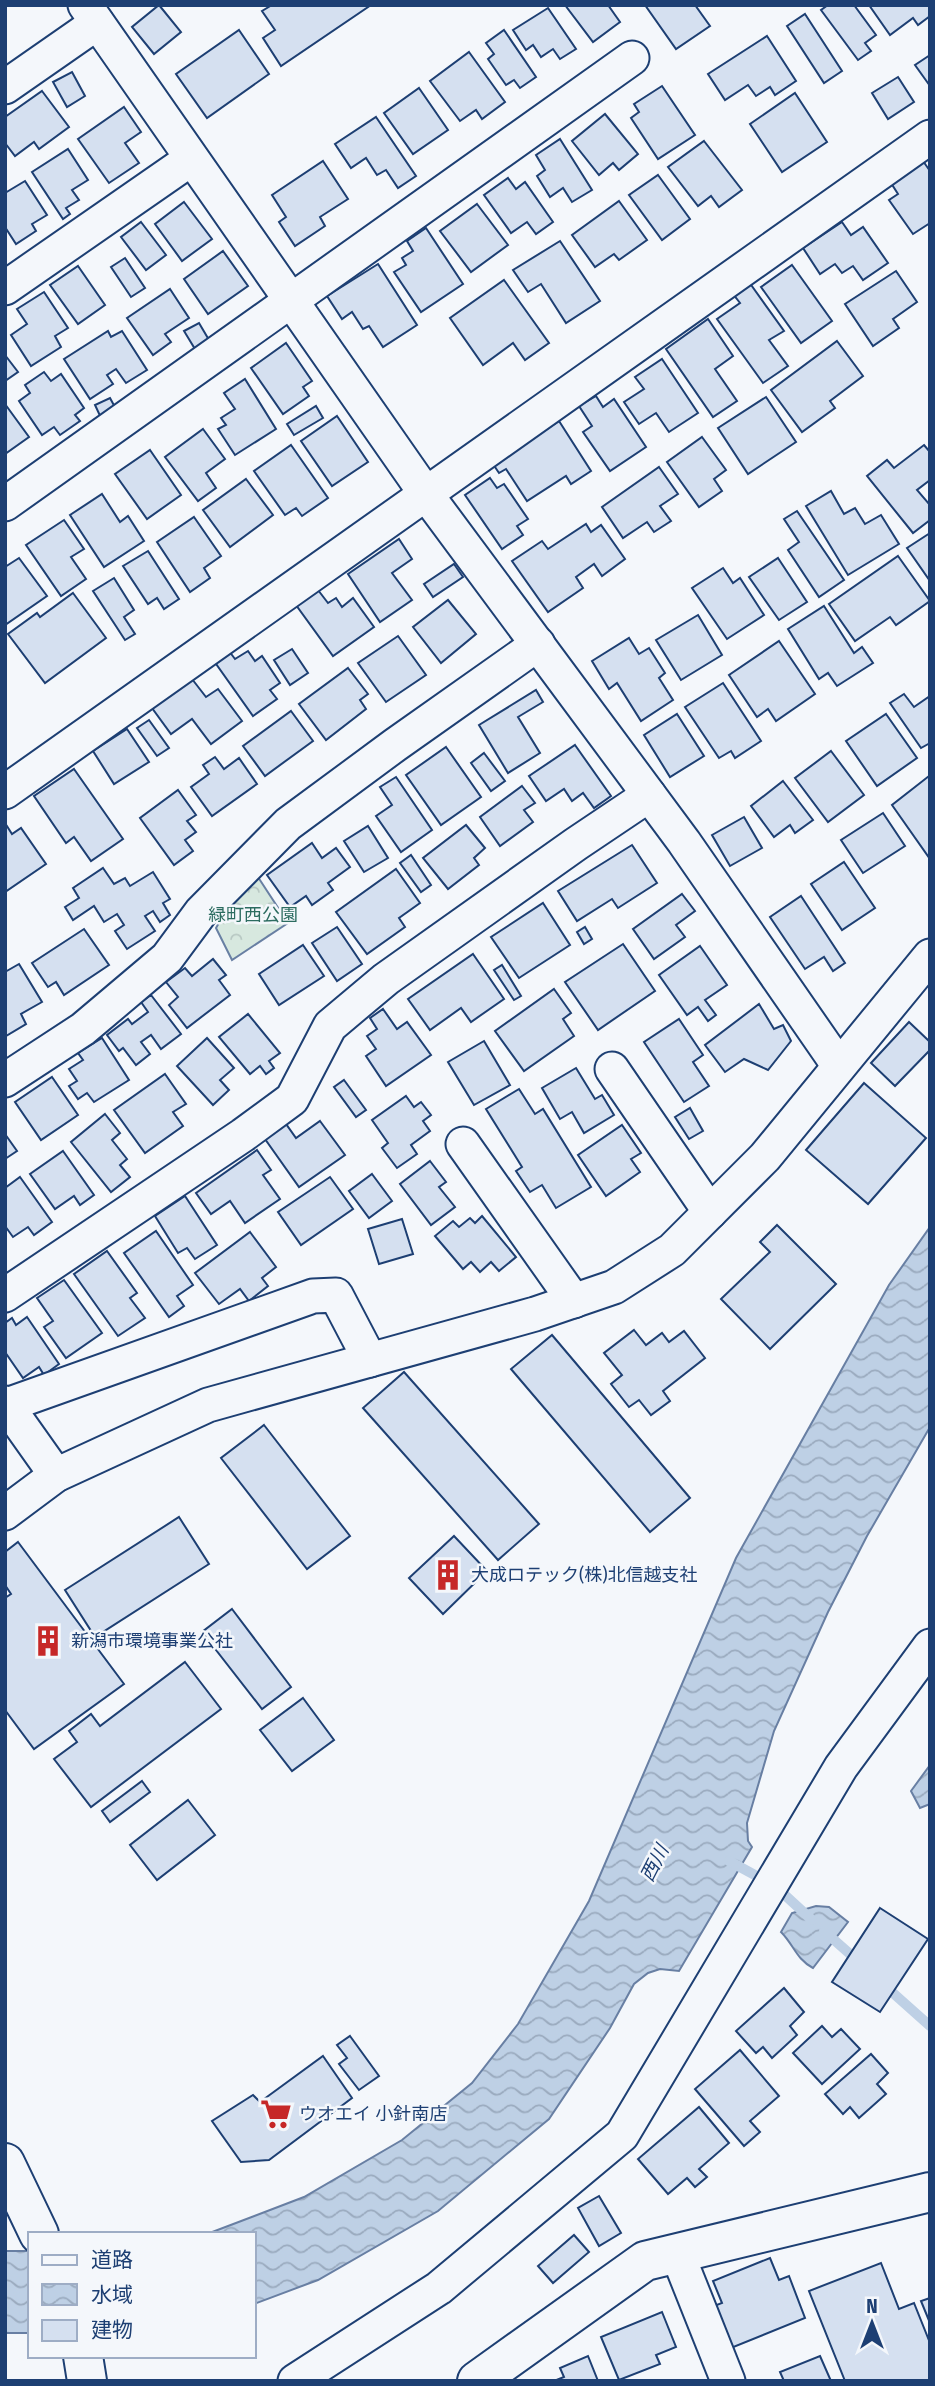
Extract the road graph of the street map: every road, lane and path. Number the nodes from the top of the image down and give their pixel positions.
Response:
1 (91, 14) edge
2 (632, 58) dead end
3 (5, 87) edge
4 (930, 137) edge
5 (191, 159) junction
6 (5, 288) edge
7 (291, 301) junction
8 (426, 494) junction
9 (5, 505) edge
10 (538, 644) junction
11 (5, 792) edge
12 (649, 795) junction
13 (930, 956) edge
14 (839, 1066) junction
15 (612, 1069) dead end
16 (5, 1080) edge
17 (463, 1144) dead end
18 (710, 1212) junction
19 (5, 1295) edge
20 (574, 1301) junction
21 (370, 1360) junction
22 (6, 1404) edge
23 (56, 1475) junction
24 (5, 1513) edge
25 (930, 1646) edge
26 (5, 2163) edge
27 (930, 2192) edge
28 (37, 2230) edge
29 (677, 2253) junction
30 (83, 2358) edge
31 (489, 2377) edge
32 (87, 2381) edge
33 (295, 2381) edge
34 (728, 2381) edge

1 - 3 street
1 - 5 street
2 - 7 street
4 - 8 street
5 - 6 street
5 - 7 street
7 - 8 street
7 - 9 street
8 - 10 street
8 - 11 street
10 - 12 street
10 - 16 street
12 - 14 street
12 - 19 street
13 - 14 street
14 - 18 street
15 - 18 street
17 - 20 street
18 - 20 street
20 - 21 street
21 - 22 street
21 - 23 street
22 - 23 street
23 - 24 street
25 - 33 street
26 - 28 street
27 - 29 street
29 - 31 street
29 - 34 street
30 - 32 street

